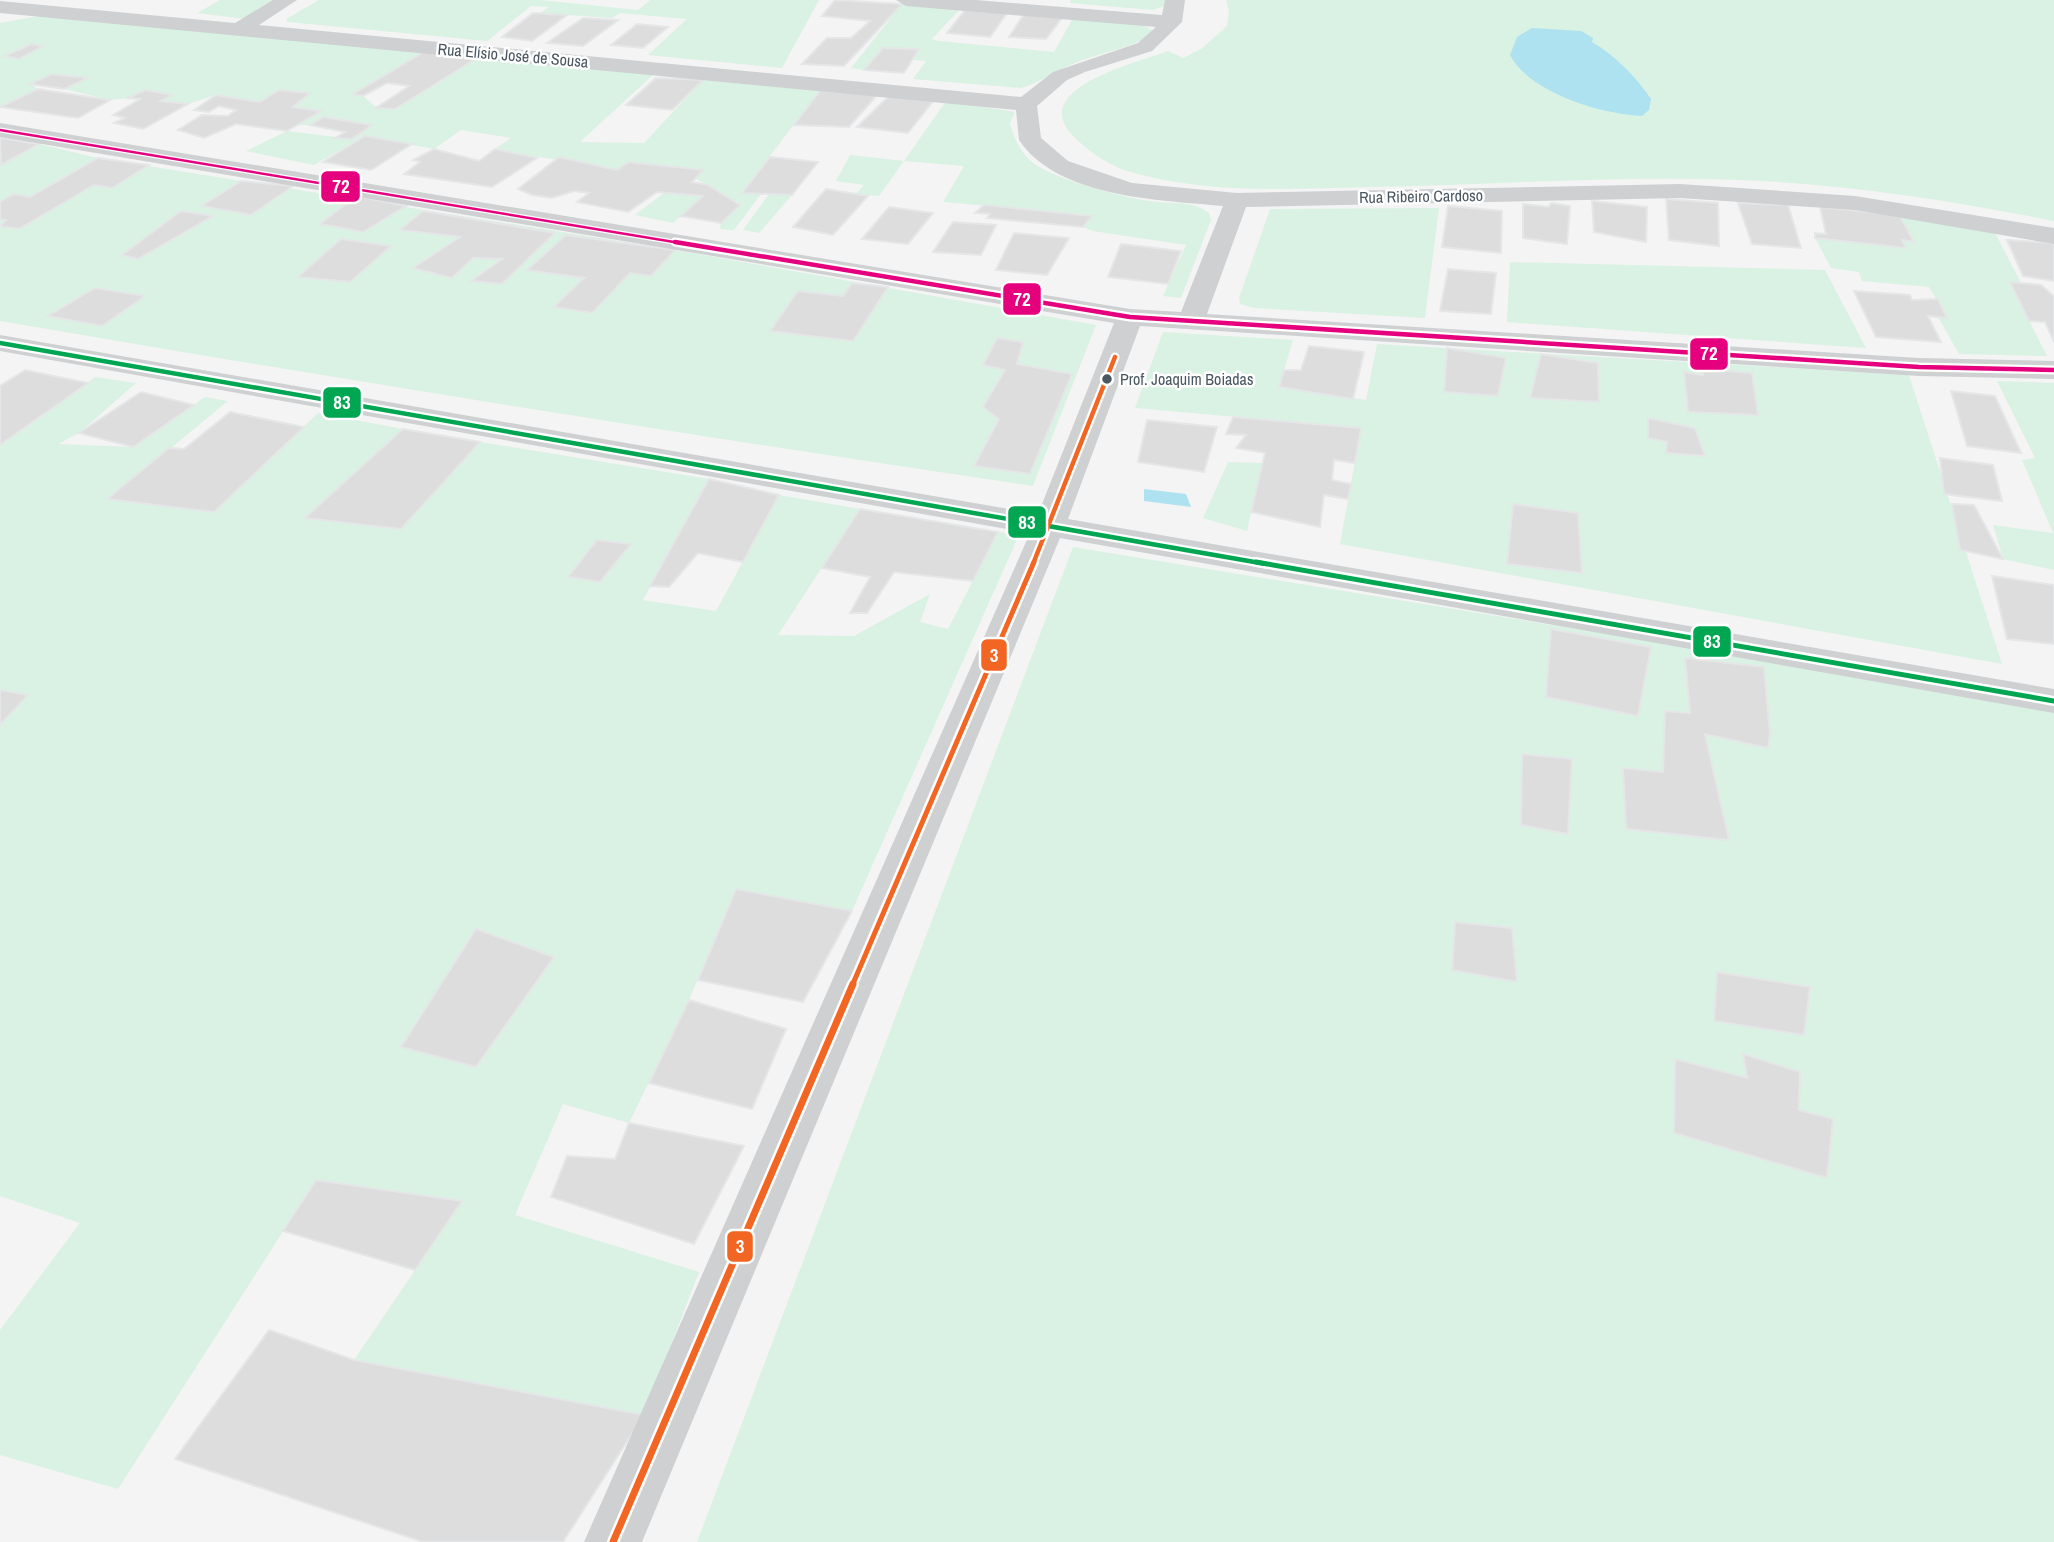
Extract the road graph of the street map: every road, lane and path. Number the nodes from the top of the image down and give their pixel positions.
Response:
1 (287, 0) edge
2 (906, 0) edge
3 (0, 7) edge
4 (1173, 11) edge
5 (239, 29) junction
6 (1026, 104) junction
7 (0, 130) edge
8 (1237, 200) junction
9 (2054, 236) edge
10 (1130, 317) junction
11 (1190, 323) junction
12 (0, 343) edge
13 (2054, 370) edge
14 (1049, 527) junction
15 (2054, 701) edge
16 (613, 1542) edge

1 - 5 street
2 - 4 street
3 - 5 street, Rua Elísio José de Sousa
4 - 6 street
5 - 6 street, Rua Elísio José de Sousa
6 - 8 street, Rua Ribeiro Cardoso
7 - 10 street
8 - 9 street, Rua Ribeiro Cardoso
8 - 11 street
10 - 11 street
10 - 14 street
11 - 13 street
12 - 14 street
14 - 15 street
14 - 16 street

